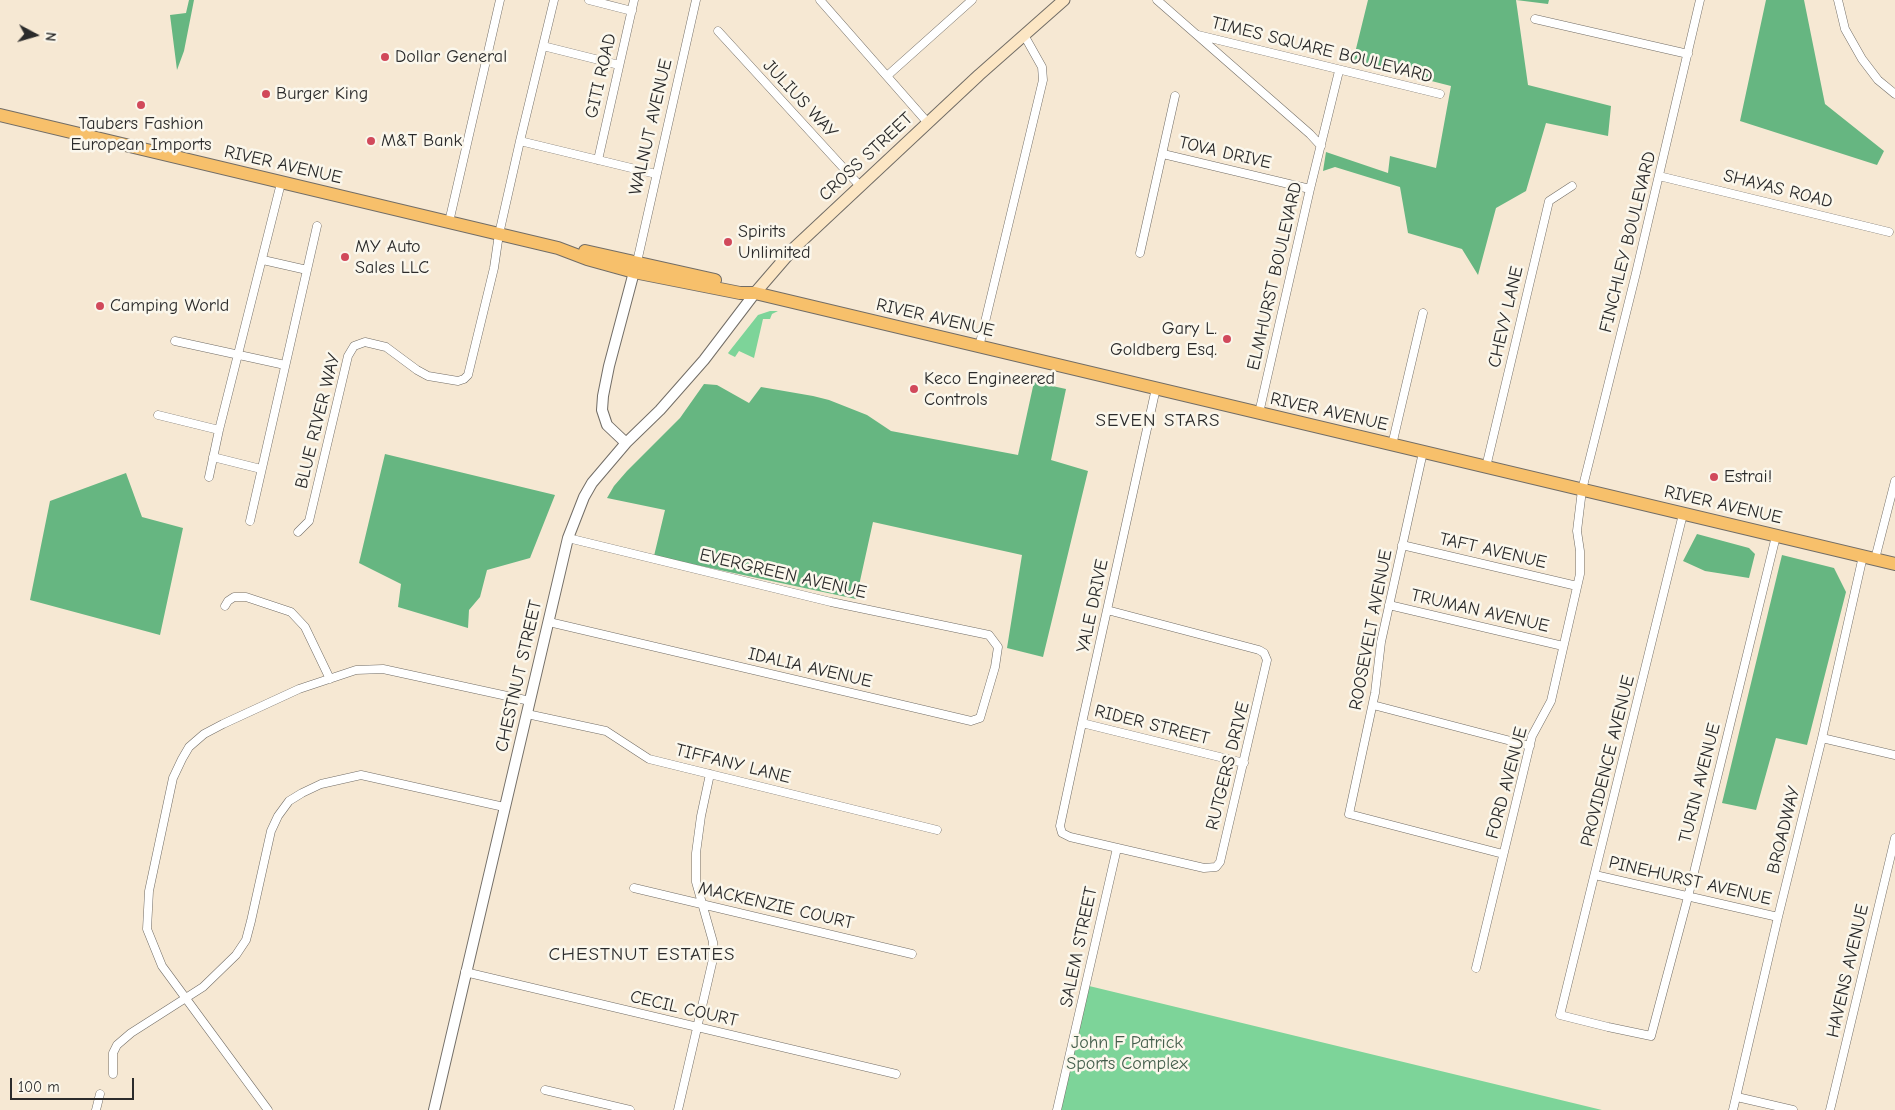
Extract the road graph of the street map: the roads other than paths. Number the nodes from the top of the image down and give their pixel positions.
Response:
1 (500, 0) edge
2 (554, 0) edge
3 (589, 0) edge
4 (634, 0) edge
5 (696, 0) edge
6 (972, 0) edge
7 (1064, 0) edge
8 (1157, 0) edge
9 (1700, 0) edge
10 (1838, 0) edge
11 (822, 1) edge
12 (632, 11) junction
13 (1535, 19) dead end
14 (718, 31) dead end
15 (1024, 35) junction
16 (1198, 35) junction
17 (543, 46) junction
18 (1688, 54) junction
19 (619, 65) junction
20 (1340, 71) junction
21 (887, 76) junction
22 (1440, 94) dead end
23 (1895, 94) edge
24 (1175, 96) dead end
25 (0, 116) edge
26 (928, 122) junction
27 (520, 141) junction
28 (1321, 146) junction
29 (1163, 154) junction
30 (598, 160) junction
31 (656, 174) junction
32 (1659, 176) junction
33 (281, 183) junction
34 (860, 186) junction
35 (1572, 186) dead end
36 (1310, 189) junction
37 (449, 222) junction
38 (317, 226) dead end
39 (1889, 232) dead end
40 (499, 234) junction
41 (1140, 252) dead end
42 (263, 260) junction
43 (635, 267) junction
44 (307, 270) junction
45 (755, 293) junction
46 (1423, 313) dead end
47 (175, 341) dead end
48 (980, 347) junction
49 (238, 356) junction
50 (285, 365) junction
51 (1156, 388) junction
52 (1259, 413) junction
53 (158, 415) dead end
54 (219, 430) junction
55 (626, 443) junction
56 (1392, 444) junction
57 (1422, 452) junction
58 (213, 457) junction
59 (1486, 467) junction
60 (261, 469) junction
61 (209, 477) dead end
62 (1895, 480) edge
63 (1582, 490) junction
64 (1683, 514) junction
65 (250, 521) dead end
66 (298, 532) dead end
67 (1776, 536) junction
68 (568, 538) junction
69 (1402, 545) junction
70 (1869, 558) junction
71 (1895, 564) edge
72 (1577, 586) junction
73 (1389, 605) junction
74 (225, 606) dead end
75 (1107, 610) junction
76 (549, 622) junction
77 (991, 638) joint
78 (1564, 646) junction
79 (330, 679) junction
80 (530, 701) junction
81 (1372, 705) junction
82 (527, 714) junction
83 (1082, 723) junction
84 (1822, 738) junction
85 (1530, 746) junction
86 (1895, 755) edge
87 (1244, 763) junction
88 (710, 774) junction
89 (504, 807) junction
90 (937, 830) dead end
91 (1895, 838) edge
92 (1117, 848) junction
93 (1503, 854) junction
94 (1595, 875) junction
95 (634, 888) dead end
96 (1688, 897) junction
97 (703, 904) junction
98 (1778, 916) junction
99 (912, 954) dead end
100 (1476, 968) dead end
101 (465, 972) junction
102 (185, 998) junction
103 (697, 1027) junction
104 (1651, 1036) joint
105 (113, 1074) dead end
106 (896, 1074) dead end
107 (545, 1090) dead end
108 (100, 1094) dead end
109 (1736, 1097) junction
110 (96, 1110) edge
111 (268, 1110) edge
112 (434, 1110) edge
113 (630, 1110) edge
114 (678, 1110) edge
115 (1057, 1110) edge
116 (1733, 1110) edge
117 (1793, 1110) edge
118 (1830, 1110) edge

1 - 37 street
2 - 17 street
3 - 12 street
4 - 12 street, GITI ROAD
5 - 31 street, WALNUT AVENUE
6 - 21 street
7 - 15 main road, CROSS STREET
8 - 16 street
9 - 18 street, FINCHLEY BOULEVARD
10 - 23 street
11 - 21 street
12 - 19 street, GITI ROAD
13 - 18 street
14 - 34 street, JULIUS WAY
15 - 26 main road, CROSS STREET
15 - 48 street
16 - 20 street, TIMES SQUARE BOULEVARD
16 - 28 street
17 - 19 street
17 - 27 street
18 - 32 street, FINCHLEY BOULEVARD
19 - 30 street, GITI ROAD
20 - 22 street, TIMES SQUARE BOULEVARD
20 - 28 street, ELMHURST BOULEVARD
21 - 26 street
24 - 29 street, TOVA DRIVE
25 - 33 highway, RIVER AVENUE
26 - 34 main road, CROSS STREET
27 - 30 street
27 - 40 street
28 - 36 street, ELMHURST BOULEVARD
29 - 36 street, TOVA DRIVE
29 - 41 street, TOVA DRIVE
30 - 31 street
31 - 43 street, WALNUT AVENUE
32 - 39 street, SHAYAS ROAD
32 - 63 street, FINCHLEY BOULEVARD
33 - 37 highway, RIVER AVENUE
33 - 42 street
34 - 45 main road, CROSS STREET
35 - 59 street, CHEVY LANE
36 - 52 street, ELMHURST BOULEVARD
37 - 40 highway, RIVER AVENUE
38 - 44 street
40 - 43 highway, RIVER AVENUE
40 - 66 street, BLUE RIVER WAY
42 - 44 street
42 - 49 street
43 - 45 highway, RIVER AVENUE
43 - 55 street
44 - 50 street
45 - 48 highway, RIVER AVENUE
45 - 55 street, CROSS STREET
46 - 56 street
47 - 49 street
48 - 51 highway, RIVER AVENUE
49 - 50 street
49 - 54 street
50 - 60 street
51 - 52 highway, RIVER AVENUE
51 - 75 street, YALE DRIVE
52 - 56 highway, RIVER AVENUE
53 - 54 street
54 - 58 street
55 - 68 street, CHESTNUT STREET
56 - 57 highway, RIVER AVENUE
57 - 59 highway, RIVER AVENUE
57 - 69 street, ROOSEVELT AVENUE
58 - 60 street
58 - 61 street
59 - 63 highway, RIVER AVENUE
60 - 65 street
62 - 70 street, BROADWAY
63 - 64 highway, RIVER AVENUE
63 - 72 street, FORD AVENUE
64 - 67 highway, RIVER AVENUE
64 - 94 street, PROVIDENCE AVENUE
67 - 70 highway, RIVER AVENUE
67 - 96 street, TURIN AVENUE
68 - 76 street, CHESTNUT STREET
68 - 77 street, EVERGREEN AVENUE
69 - 72 street, TAFT AVENUE
69 - 73 street, ROOSEVELT AVENUE
70 - 71 highway, RIVER AVENUE
70 - 84 street, BROADWAY
72 - 78 street, FORD AVENUE
73 - 78 street, TRUMAN AVENUE
73 - 81 street, ROOSEVELT AVENUE
74 - 79 street
75 - 83 street, YALE DRIVE
75 - 87 street, RUTGERS DRIVE
76 - 77 street, IDALIA AVENUE
76 - 80 street, CHESTNUT STREET
78 - 85 street, FORD AVENUE
79 - 80 street
79 - 102 street
80 - 82 street, CHESTNUT STREET
81 - 85 street
81 - 93 street, ROOSEVELT AVENUE
82 - 88 street, TIFFANY LANE
82 - 89 street, CHESTNUT STREET
83 - 87 street, RIDER STREET
83 - 92 street, YALE DRIVE
84 - 86 street
84 - 98 street, BROADWAY
85 - 93 street, FORD AVENUE
87 - 92 street, RUTGERS DRIVE
88 - 90 street, TIFFANY LANE
88 - 97 street
89 - 101 street, CHESTNUT STREET
89 - 102 street
91 - 118 street, HAVENS AVENUE
92 - 115 street, SALEM STREET
93 - 100 street, FORD AVENUE
94 - 96 street, PINEHURST AVENUE
94 - 104 street, PROVIDENCE AVENUE
95 - 97 street, MACKENZIE COURT
96 - 98 street, PINEHURST AVENUE
96 - 104 street, TURIN AVENUE
97 - 99 street, MACKENZIE COURT
97 - 103 street
98 - 109 street, BROADWAY
101 - 103 street, CECIL COURT
101 - 112 street, CHESTNUT STREET
102 - 105 street
102 - 111 street
103 - 106 street, CECIL COURT
103 - 114 street
107 - 113 street
108 - 110 street
109 - 116 street, BROADWAY
109 - 117 street

